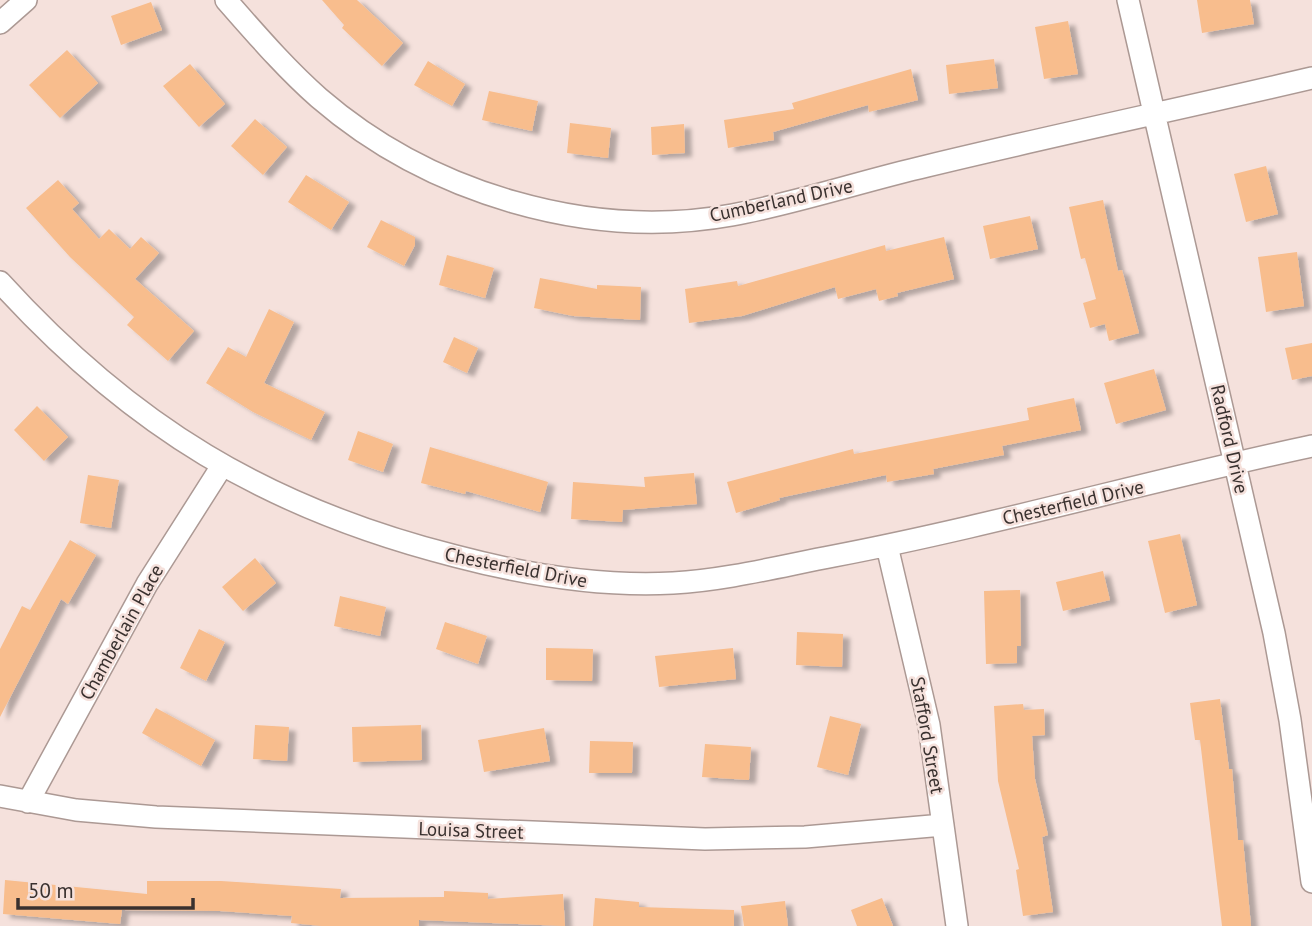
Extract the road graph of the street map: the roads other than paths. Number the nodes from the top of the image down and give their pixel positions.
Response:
1 (26, 0) edge
2 (226, 0) edge
3 (1128, 0) edge
4 (0, 23) edge
5 (1312, 78) edge
6 (1155, 115) junction
7 (0, 282) edge
8 (1312, 446) edge
9 (1236, 463) junction
10 (222, 466) junction
11 (887, 546) junction
12 (0, 796) edge
13 (27, 802) junction
14 (1307, 811) edge
15 (943, 825) junction
16 (1312, 882) edge
17 (957, 926) edge

1 - 4 street
2 - 6 street, Cumberland Drive
3 - 6 street, Radford Drive
5 - 6 street, Cumberland Drive
6 - 9 street, Radford Drive
7 - 10 street, Chesterfield Drive
8 - 9 street, Chesterfield Drive
9 - 11 street, Chesterfield Drive
9 - 14 street, Radford Drive
10 - 11 street, Chesterfield Drive
10 - 13 street, Chamberlain Place
11 - 15 street, Stafford Street
12 - 13 street, Louisa Street
13 - 15 street, Louisa Street
14 - 16 street, Radford Drive
15 - 17 street, Stafford Street

